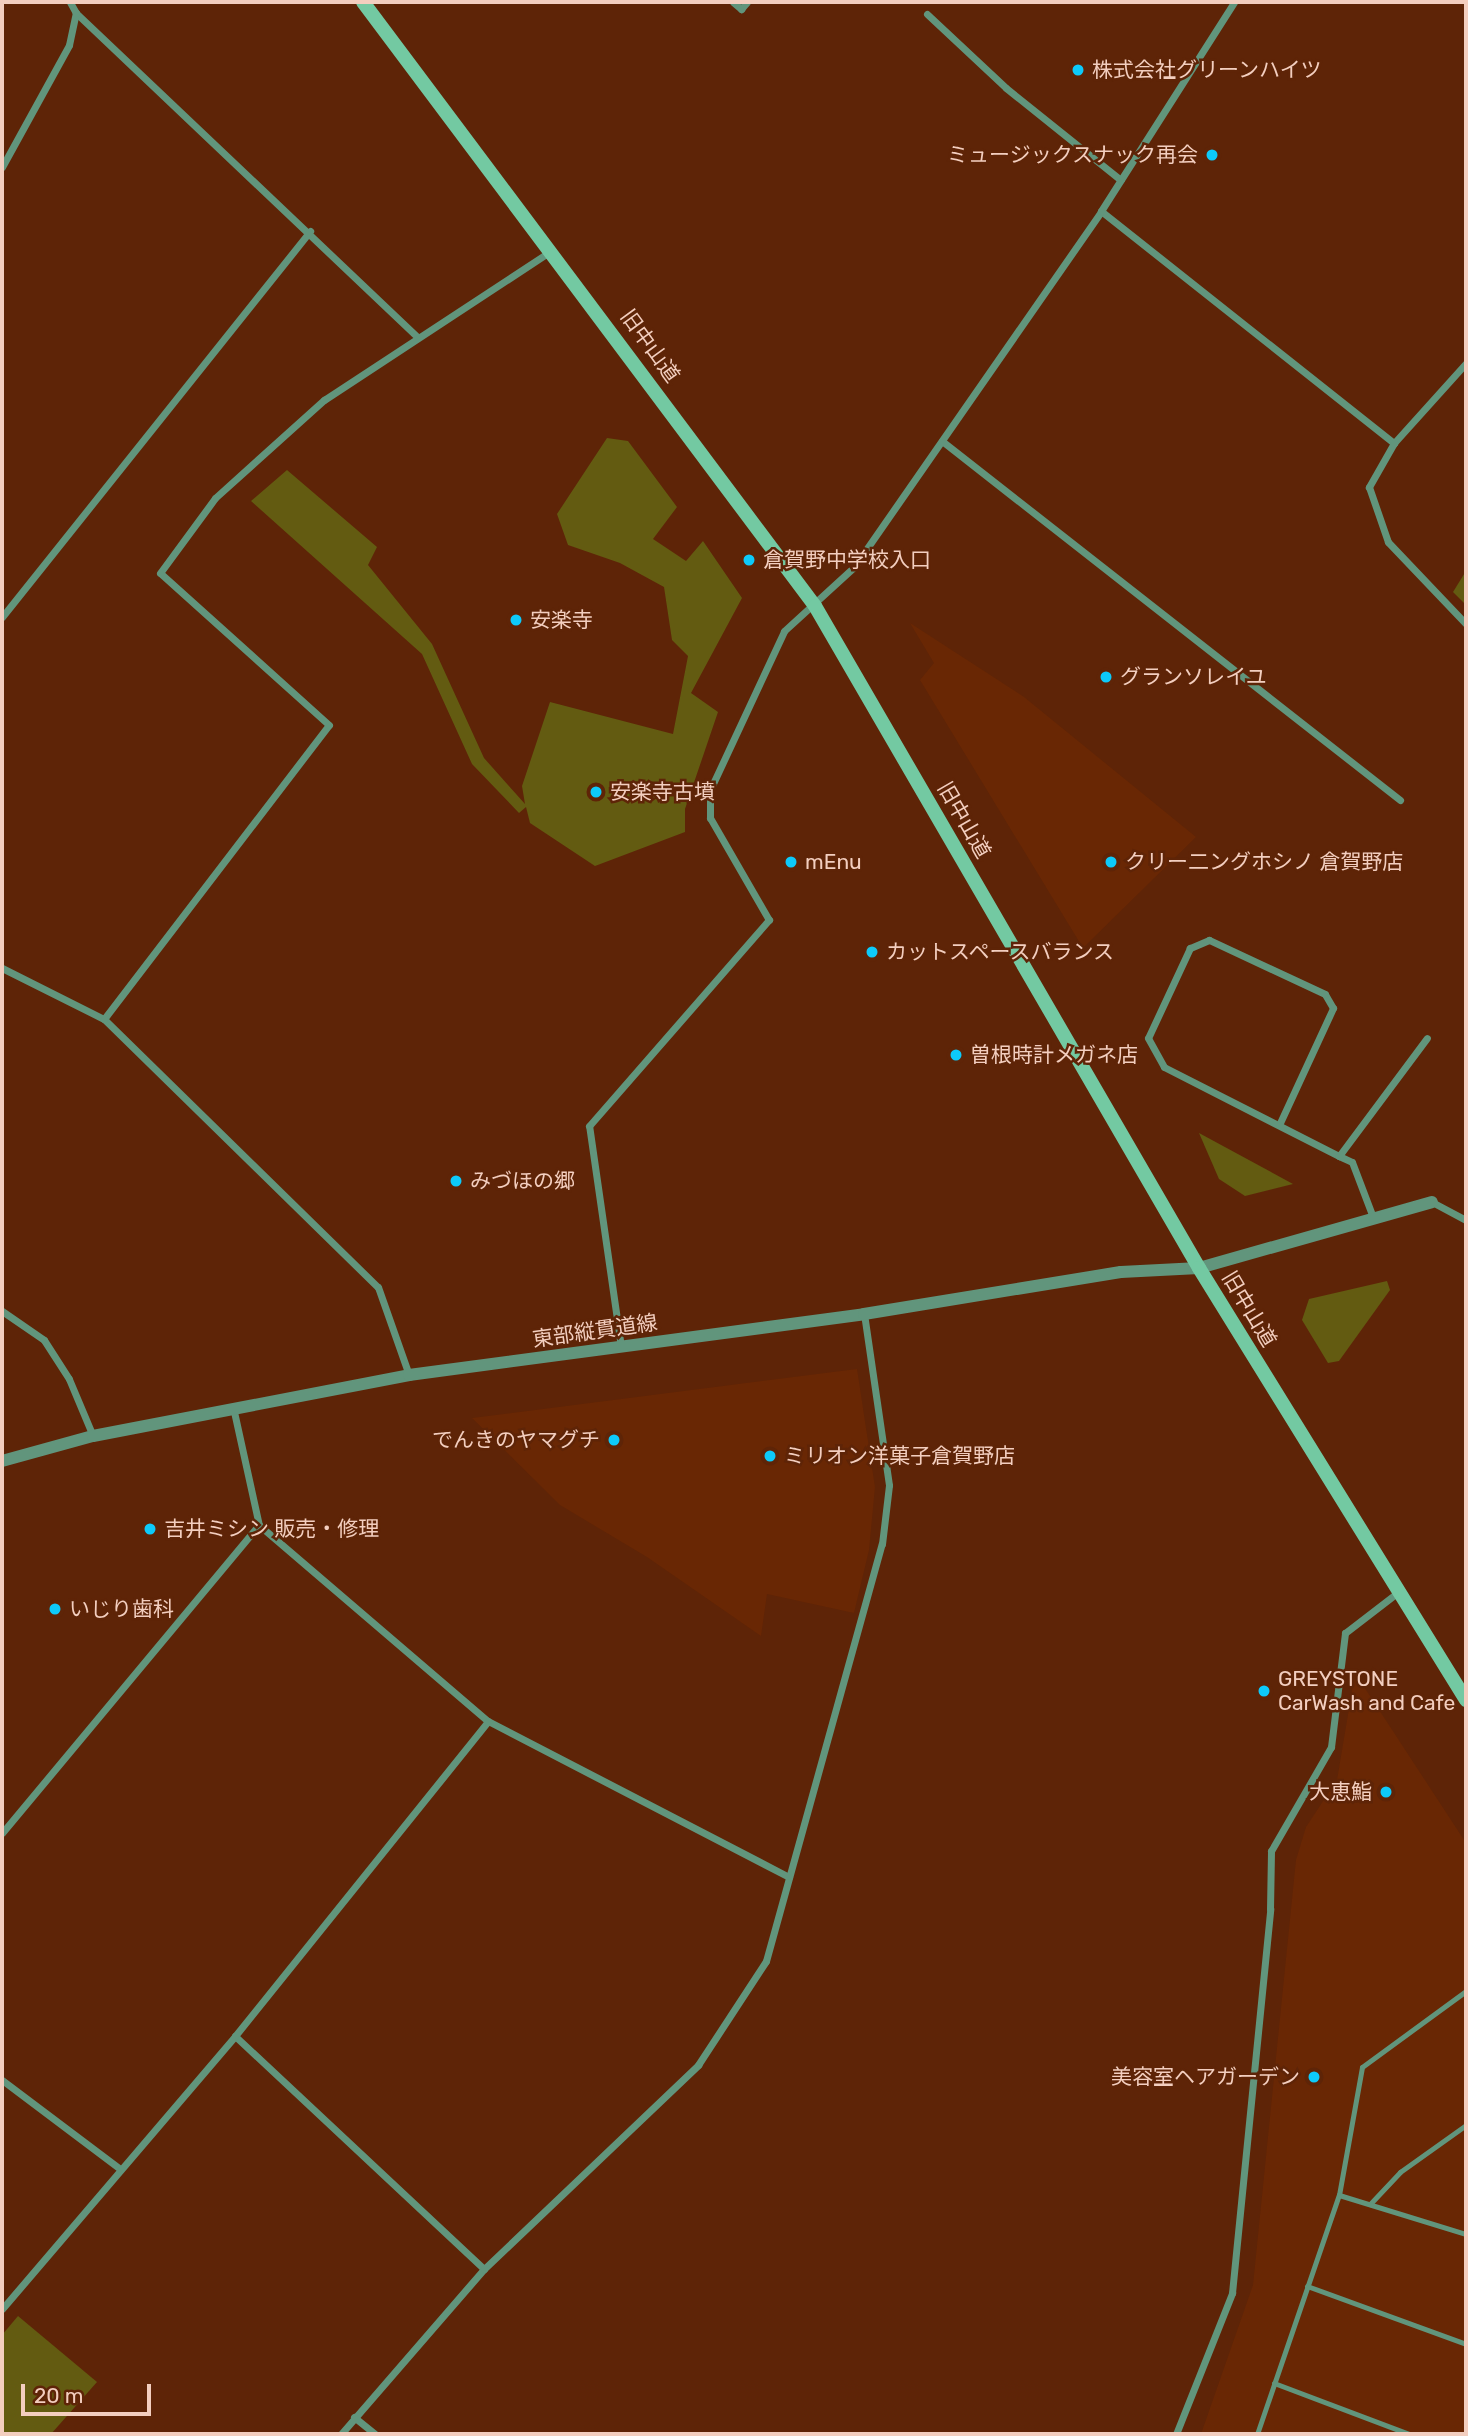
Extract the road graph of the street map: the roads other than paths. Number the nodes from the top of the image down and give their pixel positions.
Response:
1 (70, 2) edge
2 (363, 2) edge
3 (733, 2) edge
4 (747, 2) edge
5 (1234, 2) edge
6 (76, 13) junction
7 (927, 14) dead end
8 (2, 167) edge
9 (1121, 180) junction
10 (1101, 211) junction
11 (310, 231) junction
12 (552, 250) junction
13 (418, 337) junction
14 (1466, 363) edge
15 (942, 441) junction
16 (1394, 443) junction
17 (815, 606) junction
18 (2, 617) edge
19 (1466, 624) edge
20 (1400, 800) dead end
21 (2, 968) edge
22 (104, 1019) junction
23 (1427, 1038) dead end
24 (1279, 1125) junction
25 (1339, 1156) junction
26 (1432, 1202) joint
27 (1466, 1220) edge
28 (1374, 1221) junction
29 (1199, 1268) junction
30 (2, 1311) edge
31 (864, 1314) junction
32 (621, 1347) junction
33 (409, 1375) junction
34 (233, 1407) junction
35 (93, 1436) junction
36 (2, 1461) edge
37 (259, 1525) junction
38 (1397, 1593) junction
39 (1466, 1700) edge
40 (488, 1721) junction
41 (2, 1833) edge
42 (789, 1877) junction
43 (1466, 1991) edge
44 (235, 2036) junction
45 (2, 2080) edge
46 (1466, 2125) edge
47 (120, 2169) junction
48 (1339, 2195) junction
49 (1370, 2204) junction
50 (1466, 2234) edge
51 (484, 2269) junction
52 (1307, 2286) junction
53 (2, 2309) edge
54 (1466, 2344) edge
55 (1274, 2383) junction
56 (354, 2417) junction
57 (341, 2434) edge
58 (375, 2434) edge
59 (1176, 2434) edge
60 (1257, 2434) edge
61 (1409, 2434) edge

1 - 6 street
2 - 12 main road, 旧中山道
3 - 4 street
5 - 9 street
6 - 8 street
6 - 11 street
7 - 9 street
9 - 10 street
10 - 15 street
10 - 16 street
11 - 13 street
11 - 18 street
12 - 13 street
12 - 17 main road, 旧中山道
13 - 22 street
14 - 16 street
15 - 17 street
15 - 20 street
16 - 19 street
17 - 29 main road, 旧中山道
17 - 32 street
21 - 22 street
22 - 33 street
23 - 25 street
24 - 24 street
24 - 25 street
25 - 28 street
26 - 27 street
26 - 28 street, 東部縦貫道線
28 - 29 street, 東部縦貫道線
29 - 31 street, 東部縦貫道線
29 - 38 main road, 旧中山道
30 - 35 street
31 - 32 street, 東部縦貫道線
31 - 42 street
32 - 33 street, 東部縦貫道線
33 - 34 street, 東部縦貫道線
34 - 35 street, 東部縦貫道線
34 - 37 street
35 - 36 street, 東部縦貫道線
37 - 40 street
37 - 41 street
38 - 39 main road, 旧中山道
38 - 59 street
40 - 42 street
40 - 44 street
42 - 51 street
43 - 48 lane
44 - 47 street
44 - 51 street
45 - 47 street
46 - 49 lane
47 - 53 street
48 - 49 lane
48 - 52 lane
49 - 50 lane
51 - 56 street
52 - 54 lane
52 - 55 lane
55 - 60 lane
55 - 61 lane
56 - 57 street
56 - 58 street

